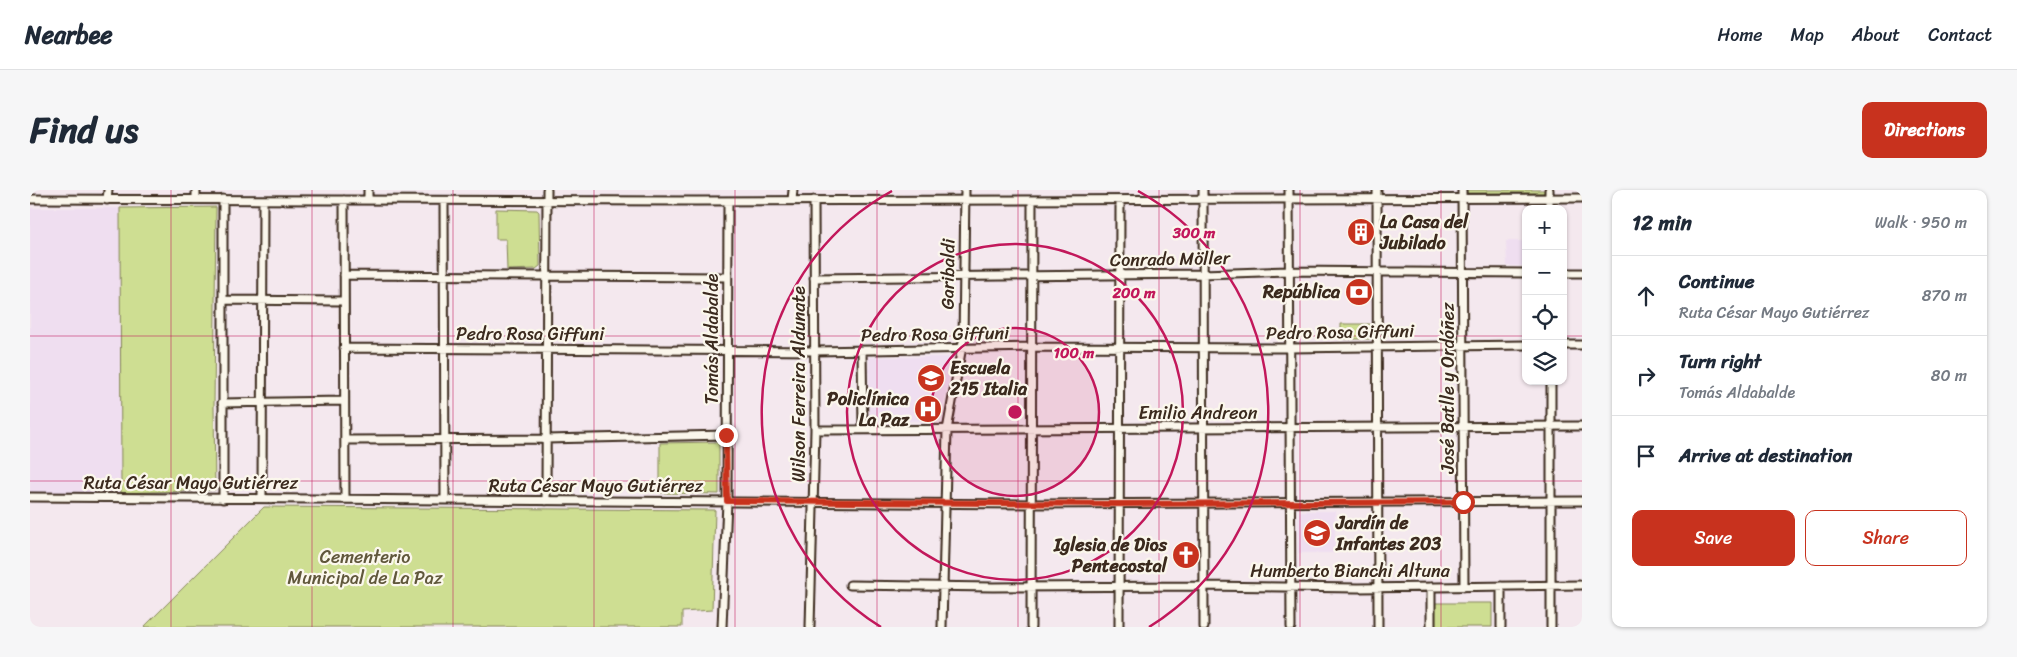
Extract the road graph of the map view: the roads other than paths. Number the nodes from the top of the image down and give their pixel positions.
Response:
1 (108, 190) edge
2 (196, 190) edge
3 (368, 190) edge
4 (547, 190) edge
5 (793, 190) edge
6 (964, 190) edge
7 (1203, 190) edge
8 (1289, 190) edge
9 (1377, 190) edge
10 (1462, 190) edge
11 (1549, 190) edge
12 (1582, 198) edge
13 (30, 199) edge
14 (196, 199) junction
15 (223, 199) junction
16 (1377, 199) junction
17 (1463, 199) junction
18 (1549, 199) junction
19 (107, 200) junction
20 (263, 200) junction
21 (344, 200) junction
22 (368, 200) junction
23 (792, 200) junction
24 (814, 200) junction
25 (964, 200) junction
26 (1032, 200) junction
27 (1120, 200) junction
28 (1203, 200) junction
29 (1289, 200) junction
30 (444, 201) junction
31 (546, 201) junction
32 (728, 201) junction
33 (1549, 205) edge
34 (1289, 271) junction
35 (1377, 271) junction
36 (1522, 273) edge
37 (1567, 273) edge
38 (1582, 273) edge
39 (1202, 274) junction
40 (1462, 274) junction
41 (344, 275) junction
42 (1119, 275) junction
43 (445, 276) junction
44 (1032, 276) junction
45 (546, 277) junction
46 (728, 277) junction
47 (963, 277) junction
48 (814, 278) junction
49 (223, 300) junction
50 (344, 301) junction
51 (263, 302) junction
52 (1463, 345) junction
53 (1522, 345) edge
54 (1567, 345) edge
55 (1582, 345) edge
56 (1203, 347) junction
57 (1376, 347) junction
58 (344, 348) junction
59 (446, 348) junction
60 (962, 348) junction
61 (1032, 348) junction
62 (1119, 348) junction
63 (1289, 348) junction
64 (547, 349) junction
65 (862, 350) junction
66 (727, 351) junction
67 (815, 351) junction
68 (1551, 385) edge
69 (344, 401) junction
70 (262, 402) junction
71 (222, 403) junction
72 (1462, 426) junction
73 (1551, 426) junction
74 (1582, 426) edge
75 (1377, 427) junction
76 (1203, 428) junction
77 (1290, 428) junction
78 (1118, 429) junction
79 (815, 430) junction
80 (862, 430) junction
81 (946, 430) junction
82 (1032, 430) junction
83 (726, 435) junction
84 (446, 439) junction
85 (546, 439) junction
86 (345, 440) junction
87 (30, 497) edge
88 (262, 498) junction
89 (223, 499) junction
90 (345, 499) junction
91 (445, 500) junction
92 (546, 501) junction
93 (727, 501) junction
94 (1582, 501) edge
95 (1377, 502) junction
96 (1463, 502) junction
97 (1552, 502) junction
98 (814, 503) junction
99 (945, 503) junction
100 (1290, 503) junction
101 (1031, 504) junction
102 (1118, 504) junction
103 (1202, 504) junction
104 (850, 585) dead end
105 (1582, 585) edge
106 (944, 586) junction
107 (1119, 586) junction
108 (1204, 586) junction
109 (1464, 586) junction
110 (1501, 586) junction
111 (1551, 586) junction
112 (1031, 587) junction
113 (1290, 587) junction
114 (1431, 587) junction
115 (1378, 588) junction
116 (722, 627) edge
117 (810, 627) edge
118 (942, 627) edge
119 (1031, 627) edge
120 (1119, 627) edge
121 (1204, 627) edge
122 (1290, 627) edge
123 (1378, 627) edge
124 (1431, 627) edge
125 (1501, 627) edge
126 (1551, 627) edge

1 - 19 street
2 - 14 street
3 - 22 street
4 - 31 street
5 - 23 street
6 - 25 street, Garibaldi
7 - 28 street
8 - 29 street
9 - 16 street
10 - 17 street, José Batlle y Ordóñez
11 - 18 street
12 - 18 street
13 - 19 street
14 - 15 street
14 - 19 street
15 - 20 street
15 - 49 street
16 - 17 street
16 - 29 street
16 - 35 street
17 - 18 street
17 - 40 street, José Batlle y Ordóñez
18 - 33 street
20 - 21 street
20 - 51 street
21 - 22 street
21 - 41 street
22 - 30 street
23 - 24 street
23 - 32 street
24 - 25 street
24 - 48 street, Wilson Ferreira Aldunate
25 - 26 street
25 - 47 street, Garibaldi
26 - 27 street
26 - 44 street
27 - 28 street
27 - 42 street
28 - 29 street
28 - 39 street
29 - 34 street
30 - 31 street
30 - 43 street
31 - 32 street
31 - 45 street
32 - 46 street, Tomás Aldabalde
34 - 35 street, Conrado Möller
34 - 39 street, Conrado Möller
34 - 63 street
35 - 40 street, Conrado Möller
35 - 57 street
36 - 40 street, Conrado Möller
37 - 38 street
39 - 42 street, Conrado Möller
39 - 56 street
40 - 52 street, José Batlle y Ordóñez
41 - 43 street
41 - 50 street
42 - 44 street, Conrado Möller
42 - 62 street
43 - 45 street
43 - 59 street
44 - 47 street, Conrado Möller
44 - 61 street
45 - 46 street
45 - 64 street
46 - 66 street, Tomás Aldabalde
47 - 48 street, Conrado Möller
47 - 60 street, Garibaldi
48 - 67 street, Wilson Ferreira Aldunate
49 - 51 street
49 - 71 street
50 - 51 street
50 - 58 street
51 - 70 street
52 - 53 street, Pedro Rosa Giffuni
52 - 57 street, Pedro Rosa Giffuni
52 - 72 street, José Batlle y Ordóñez
54 - 55 street
56 - 62 street, Pedro Rosa Giffuni
56 - 63 street, Pedro Rosa Giffuni
56 - 76 street
57 - 63 street, Pedro Rosa Giffuni
57 - 75 street
58 - 59 street, Pedro Rosa Giffuni
58 - 69 street
59 - 64 street, Pedro Rosa Giffuni
59 - 84 street
60 - 61 street, Pedro Rosa Giffuni
60 - 65 street, Pedro Rosa Giffuni
60 - 81 street, Garibaldi
61 - 62 street, Pedro Rosa Giffuni
61 - 82 street
62 - 78 street
63 - 77 street
64 - 66 street, Pedro Rosa Giffuni
64 - 85 street
65 - 67 street, Pedro Rosa Giffuni
65 - 80 street
66 - 67 street, Pedro Rosa Giffuni
66 - 83 street, Tomás Aldabalde
67 - 79 street, Wilson Ferreira Aldunate
68 - 73 street
69 - 70 street
69 - 86 street
70 - 71 street
70 - 88 street
71 - 89 street
72 - 73 street, Emilio Andreon
72 - 75 street, Emilio Andreon
72 - 96 street, José Batlle y Ordóñez
73 - 74 street, Emilio Andreon
73 - 97 street
75 - 77 street, Emilio Andreon
75 - 95 street
76 - 77 street, Emilio Andreon
76 - 78 street, Emilio Andreon
76 - 103 street
77 - 100 street
78 - 82 street, Emilio Andreon
78 - 102 street
79 - 80 street, Emilio Andreon
79 - 98 street, Wilson Ferreira Aldunate
80 - 81 street, Emilio Andreon
81 - 82 street, Emilio Andreon
81 - 99 street, Garibaldi
82 - 101 street
83 - 85 street
83 - 93 street, Tomás Aldabalde
84 - 85 street
84 - 86 street
84 - 91 street
85 - 92 street
86 - 90 street
87 - 89 street, Ruta César Mayo Gutiérrez
88 - 89 street, Ruta César Mayo Gutiérrez
88 - 90 street, Ruta César Mayo Gutiérrez
90 - 91 street, Ruta César Mayo Gutiérrez
91 - 92 street, Ruta César Mayo Gutiérrez
92 - 93 street, Ruta César Mayo Gutiérrez
93 - 98 street, Ruta César Mayo Gutiérrez
93 - 116 street, Tomás Aldabalde
94 - 97 street, Ruta César Mayo Gutiérrez
95 - 96 street, Ruta César Mayo Gutiérrez
95 - 100 street, Ruta César Mayo Gutiérrez
95 - 115 street
96 - 97 street, Ruta César Mayo Gutiérrez
96 - 109 street, José Batlle y Ordóñez
97 - 111 street
98 - 99 street, Ruta César Mayo Gutiérrez
98 - 117 street, Wilson Ferreira Aldunate
99 - 101 street, Ruta César Mayo Gutiérrez
99 - 106 street, Garibaldi
100 - 103 street, Ruta César Mayo Gutiérrez
100 - 113 street
101 - 102 street, Ruta César Mayo Gutiérrez
101 - 112 street
102 - 103 street, Ruta César Mayo Gutiérrez
102 - 107 street
103 - 108 street
104 - 106 street, Humberto Bianchi Altuna
105 - 111 street, Humberto Bianchi Altuna
106 - 112 street, Humberto Bianchi Altuna
106 - 118 street, Garibaldi
107 - 108 street, Humberto Bianchi Altuna
107 - 112 street, Humberto Bianchi Altuna
107 - 120 street
108 - 113 street, Humberto Bianchi Altuna
108 - 121 street
109 - 110 street, Humberto Bianchi Altuna
109 - 114 street, Humberto Bianchi Altuna
110 - 111 street, Humberto Bianchi Altuna
110 - 125 street
111 - 126 street
112 - 119 street
113 - 115 street, Humberto Bianchi Altuna
113 - 122 street
114 - 115 street, Humberto Bianchi Altuna
114 - 124 street
115 - 123 street

